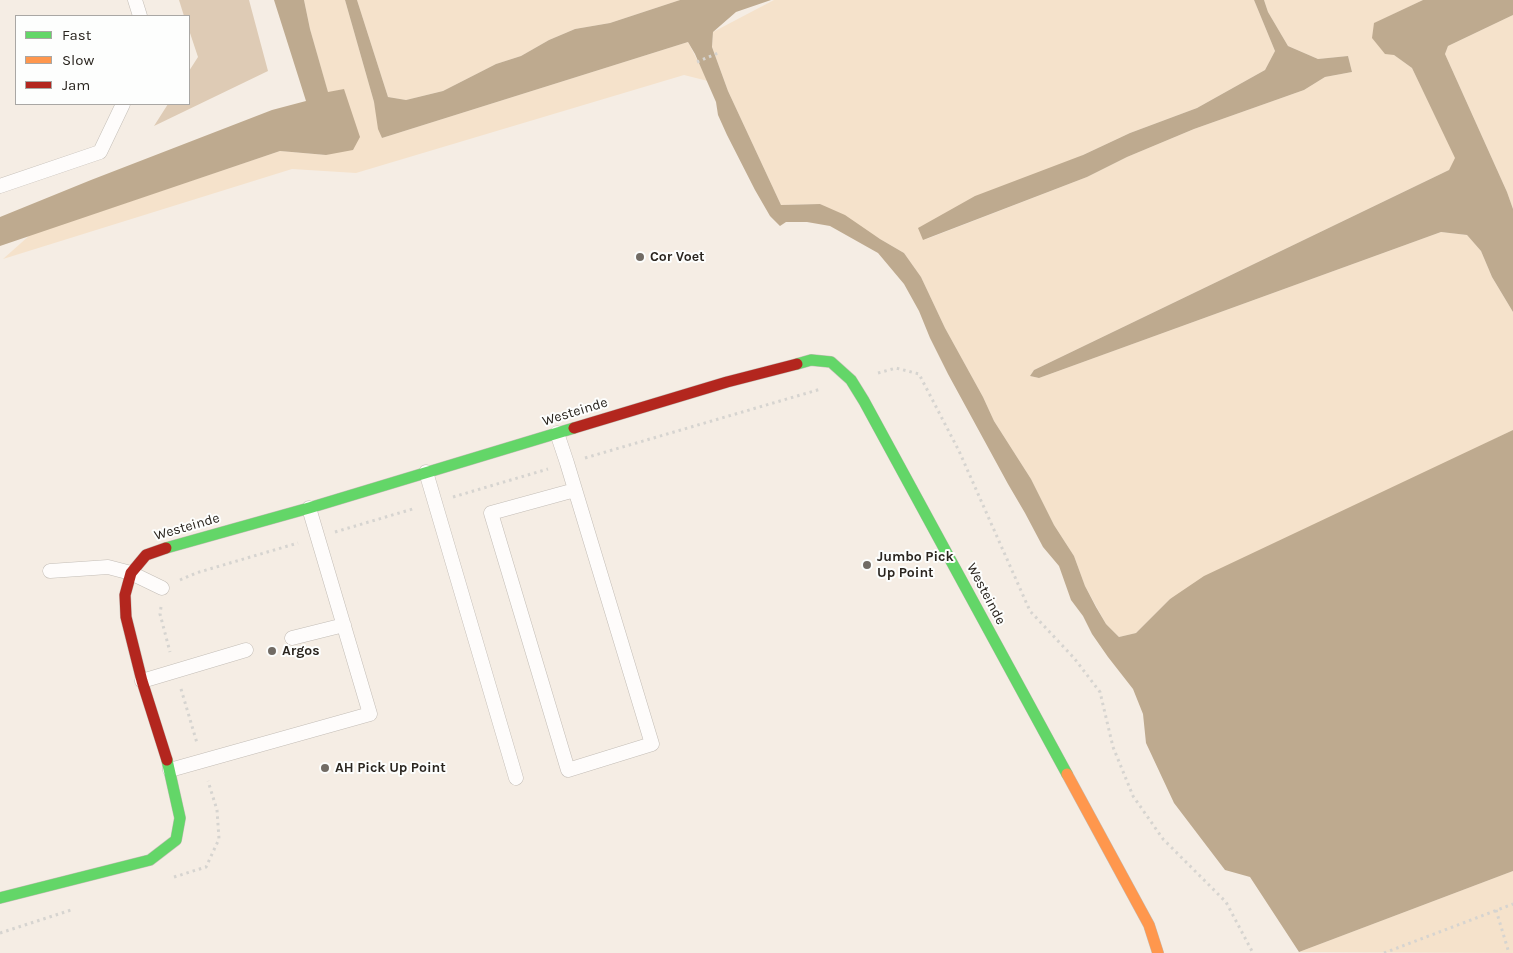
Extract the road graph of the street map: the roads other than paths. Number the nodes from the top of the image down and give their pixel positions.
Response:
1 (135, 0) edge
2 (140, 15) edge
3 (123, 105) edge
4 (0, 186) edge
5 (557, 433) junction
6 (426, 472) junction
7 (575, 490) junction
8 (309, 508) junction
9 (50, 571) dead end
10 (131, 573) junction
11 (162, 588) dead end
12 (344, 625) junction
13 (292, 638) dead end
14 (246, 650) dead end
15 (142, 681) junction
16 (170, 770) junction
17 (516, 778) dead end
18 (0, 898) edge
19 (1158, 953) edge

1 - 2 lane
3 - 4 lane
5 - 6 street, Westeinde
5 - 7 lane
5 - 19 street, Westeinde
6 - 8 street, Westeinde
6 - 17 lane
7 - 7 lane
8 - 10 street, Westeinde
8 - 12 lane
9 - 10 lane
10 - 11 lane
10 - 15 street, Westeinde
12 - 13 lane
12 - 16 lane
14 - 15 lane
15 - 16 street, Westeinde
16 - 18 street, Westeinde

